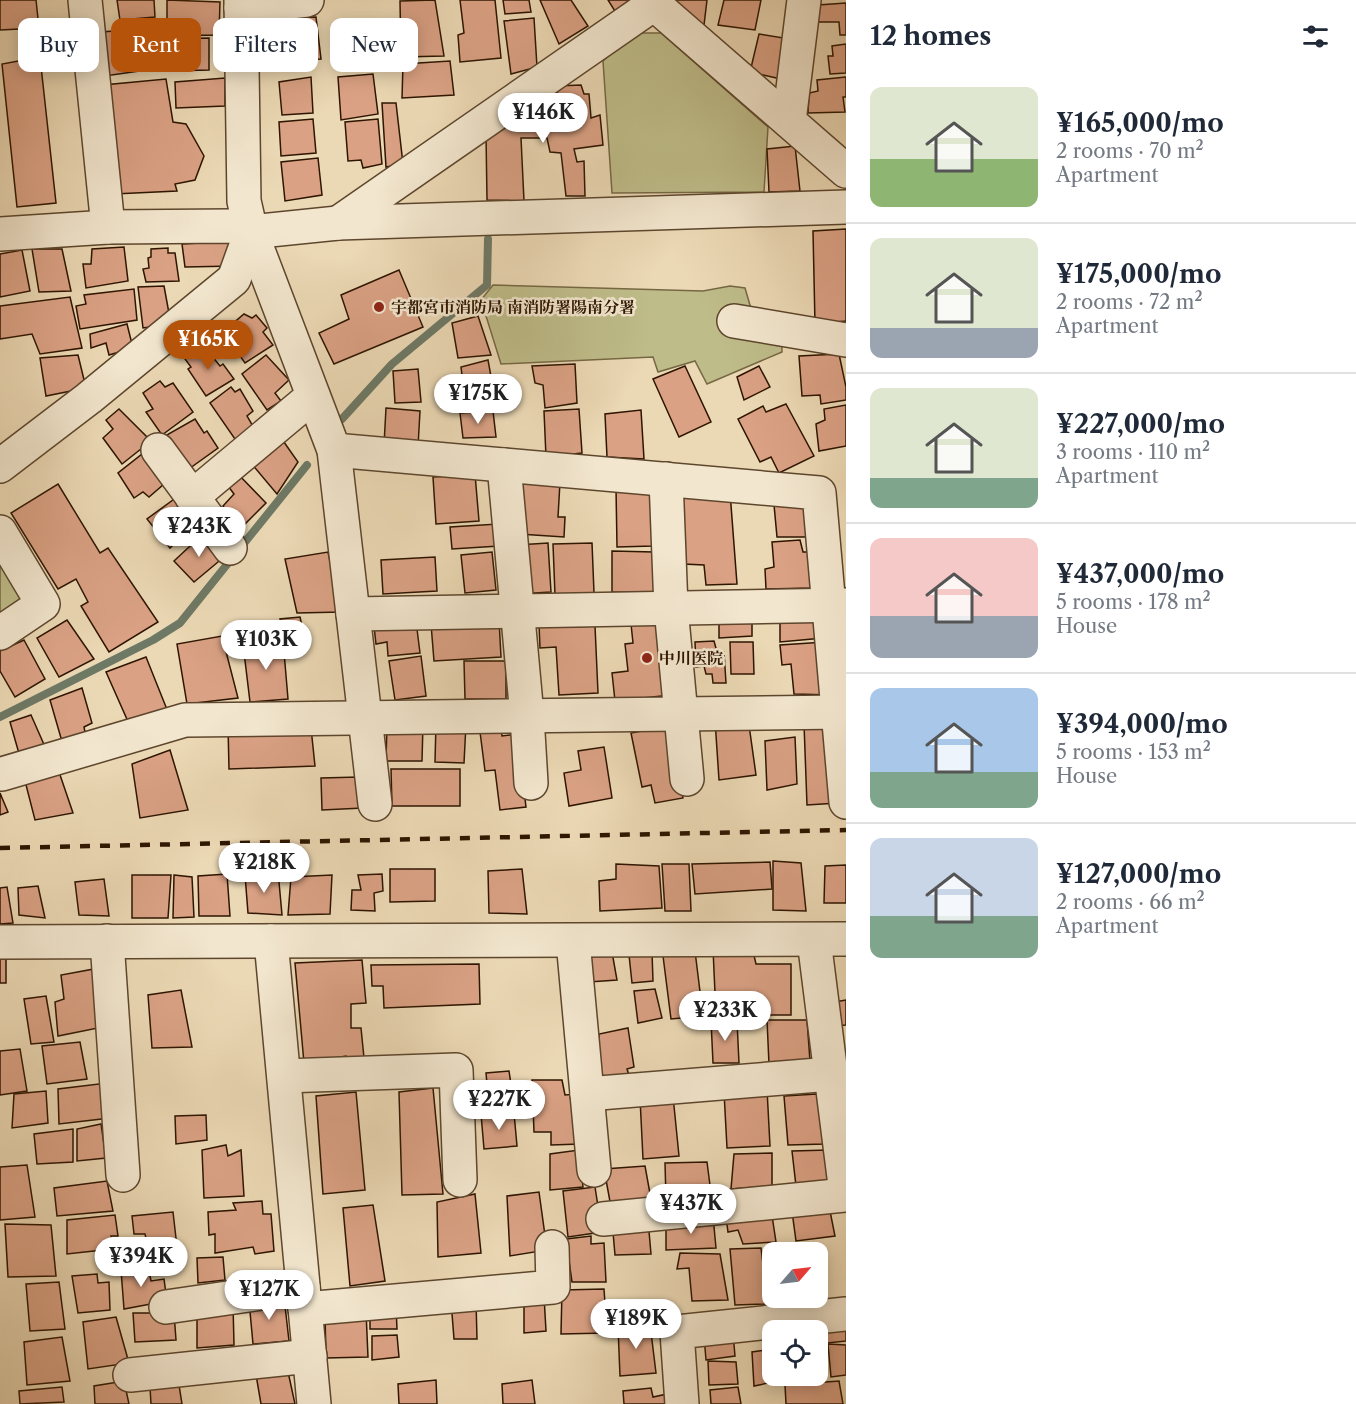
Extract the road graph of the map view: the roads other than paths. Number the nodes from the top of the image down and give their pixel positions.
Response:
1 (85, 0) edge
2 (308, 0) edge
3 (804, 0) edge
4 (241, 4) edge
5 (789, 121) junction
6 (846, 171) edge
7 (846, 207) edge
8 (338, 222) junction
9 (108, 227) junction
10 (251, 232) junction
11 (0, 234) edge
12 (734, 321) dead end
13 (846, 340) edge
14 (313, 396) junction
15 (158, 450) dead end
16 (334, 450) junction
17 (0, 462) edge
18 (504, 465) junction
19 (666, 479) junction
20 (192, 497) junction
21 (0, 532) edge
22 (230, 548) dead end
23 (838, 605) edge
24 (671, 608) junction
25 (516, 611) junction
26 (353, 614) junction
27 (0, 633) edge
28 (842, 712) edge
29 (681, 714) junction
30 (527, 716) junction
31 (365, 717) junction
32 (2, 774) dead end
33 (687, 779) dead end
34 (531, 783) dead end
35 (846, 802) edge
36 (375, 804) dead end
37 (830, 940) edge
38 (107, 941) junction
39 (271, 941) junction
40 (573, 941) junction
41 (0, 942) edge
42 (831, 1074) junction
43 (284, 1076) junction
44 (587, 1094) junction
45 (594, 1170) dead end
46 (123, 1175) dead end
47 (460, 1179) dead end
48 (846, 1194) edge
49 (603, 1219) dead end
50 (552, 1247) dead end
51 (304, 1298) junction
52 (166, 1307) dead end
53 (846, 1314) edge
54 (310, 1356) junction
55 (130, 1375) dead end
56 (314, 1404) edge
57 (682, 1404) edge

1 - 9 street
2 - 4 street
3 - 5 street
4 - 10 street
5 - 6 street
5 - 8 street
7 - 8 street
8 - 10 street
9 - 10 street
9 - 11 street
10 - 14 street
10 - 17 street
12 - 13 street
14 - 16 street
14 - 20 street
15 - 20 street
16 - 18 street
16 - 26 street
18 - 19 street
18 - 25 street
19 - 23 street
19 - 24 street
20 - 22 street
21 - 27 street
23 - 24 street
23 - 28 street
24 - 25 street
24 - 29 street
25 - 26 street
25 - 30 street
26 - 31 street
28 - 29 street
28 - 35 street
29 - 30 street
29 - 33 street
30 - 31 street
30 - 34 street
31 - 32 street
31 - 36 street
37 - 40 street
37 - 42 street
38 - 39 street
38 - 41 street
38 - 46 street
39 - 40 street
39 - 43 street
40 - 44 street
42 - 44 street
42 - 48 street
43 - 47 street
43 - 51 street
44 - 45 street
48 - 49 street
50 - 51 street
51 - 52 street
51 - 54 street
53 - 57 street
54 - 55 street
54 - 56 street

